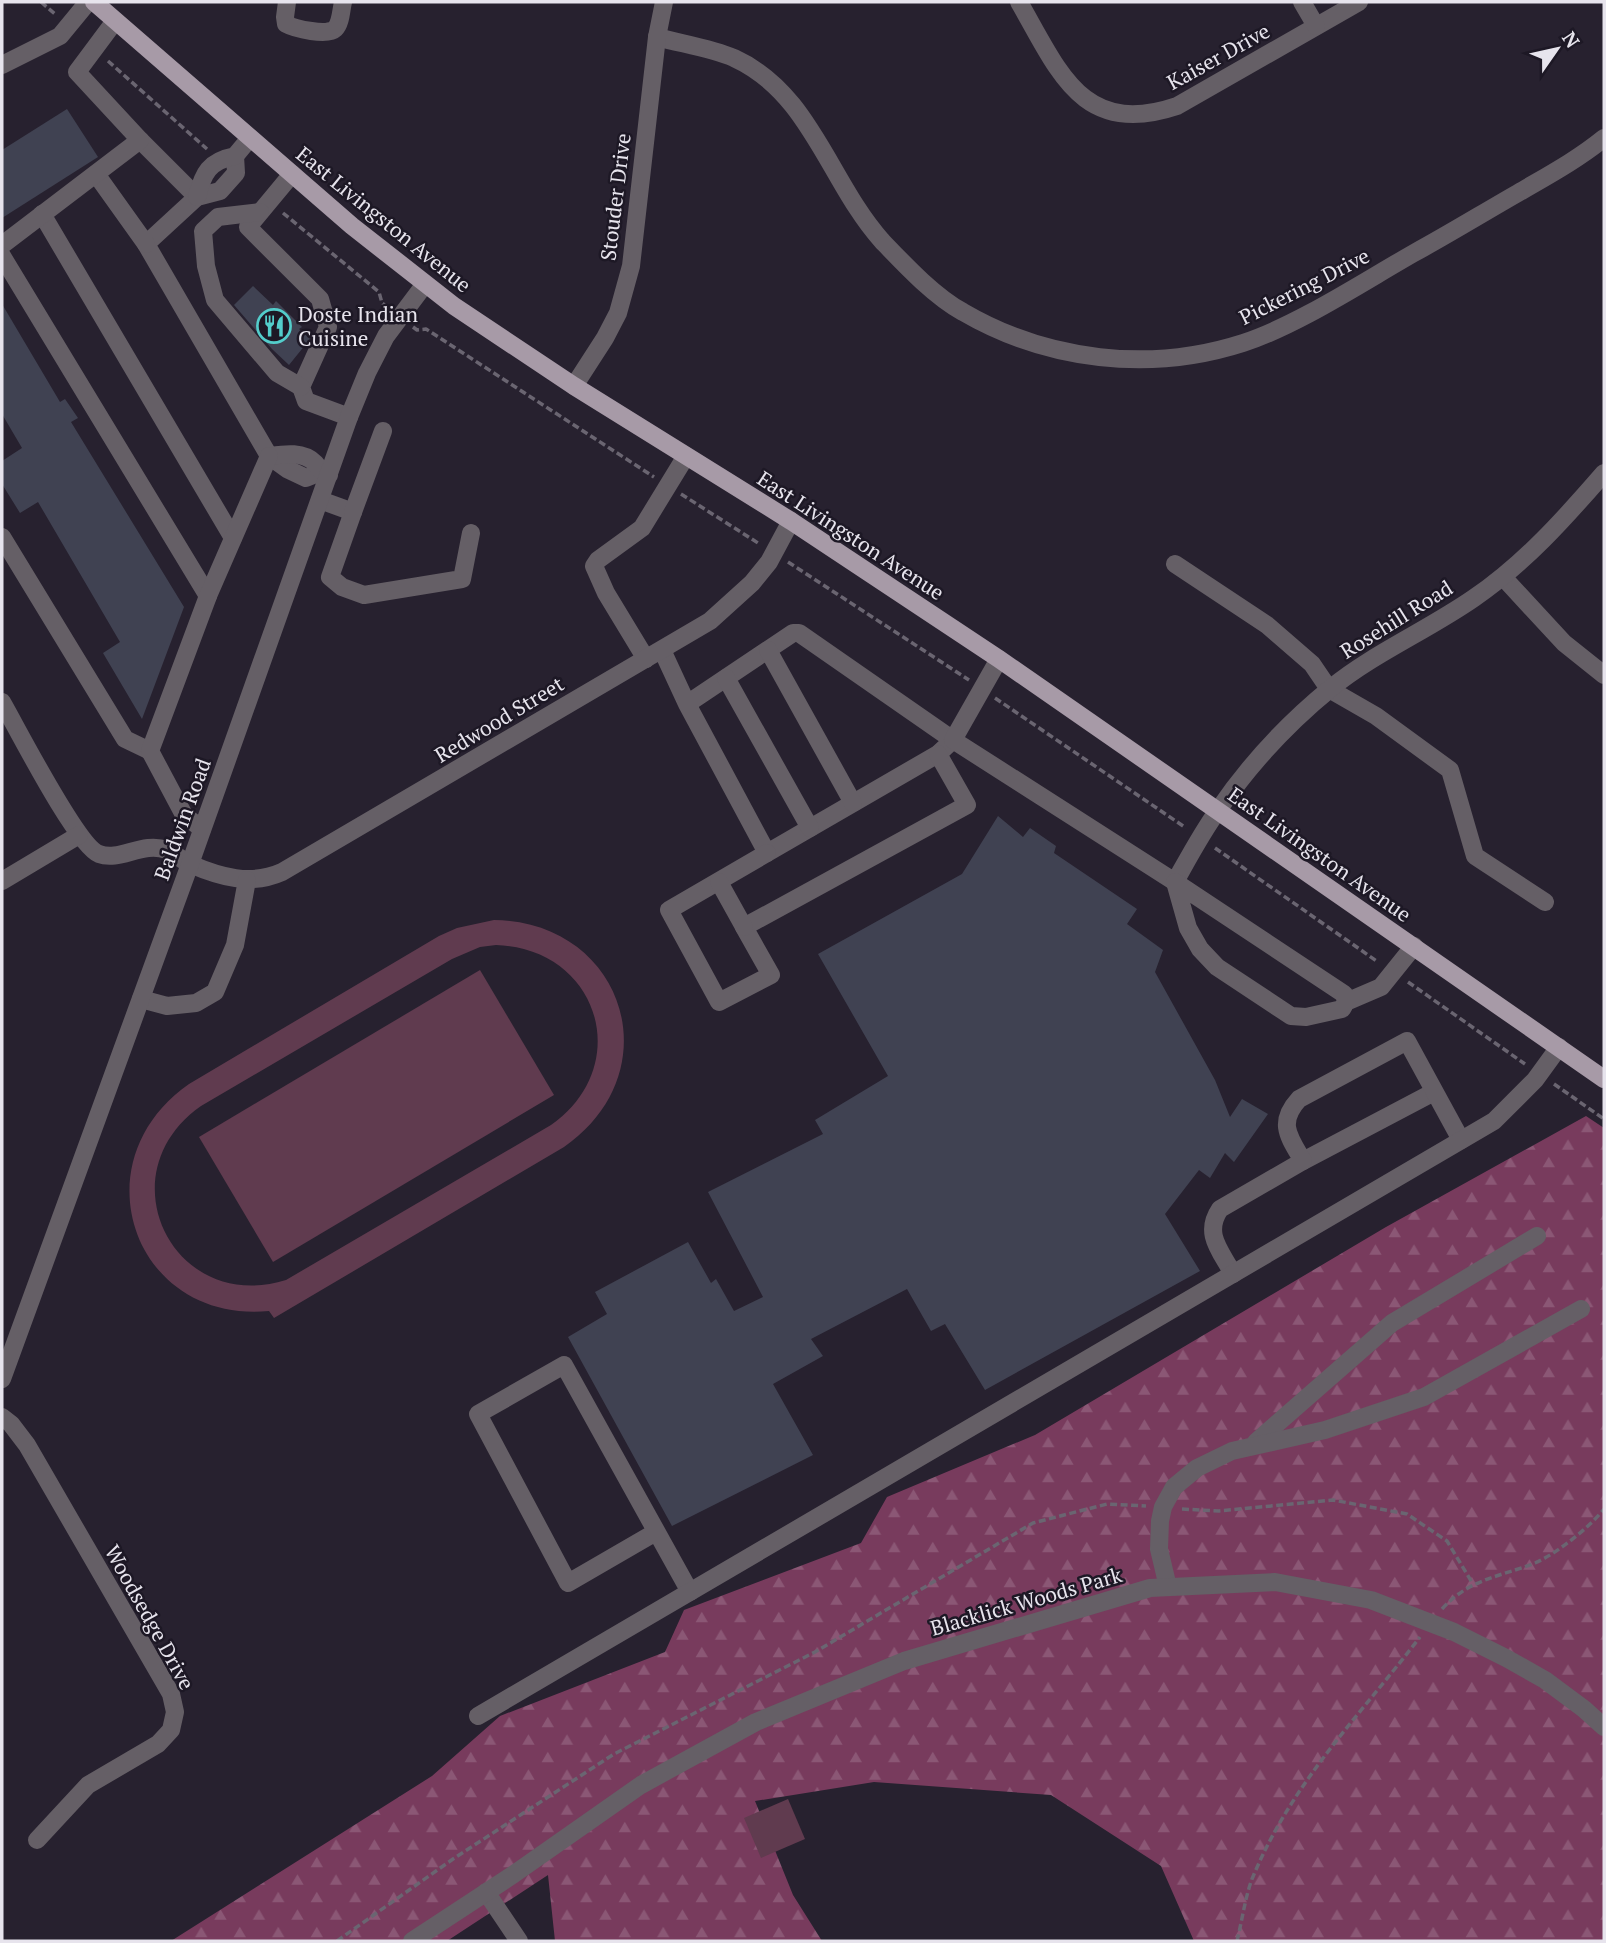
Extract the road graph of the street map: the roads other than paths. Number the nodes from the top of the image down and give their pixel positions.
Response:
1 (88, 2) edge
2 (94, 2) edge
3 (287, 2) edge
4 (342, 2) edge
5 (664, 2) edge
6 (1019, 2) edge
7 (1302, 2) edge
8 (1359, 2) edge
9 (115, 20) junction
10 (1316, 26) junction
11 (657, 37) junction
12 (2, 65) edge
13 (250, 138) junction
14 (1604, 138) edge
15 (140, 141) junction
16 (96, 174) junction
17 (292, 174) junction
18 (195, 200) junction
19 (260, 212) junction
20 (42, 214) junction
21 (212, 222) junction
22 (146, 244) junction
23 (2, 245) edge
24 (2, 256) edge
25 (425, 284) junction
26 (574, 386) junction
27 (301, 387) junction
28 (349, 417) junction
29 (383, 431) dead end
30 (269, 456) junction
31 (686, 456) junction
32 (325, 473) junction
33 (1604, 473) edge
34 (320, 500) junction
35 (354, 512) junction
36 (791, 521) junction
37 (471, 533) dead end
38 (2, 537) edge
39 (233, 538) junction
40 (1175, 564) dead end
41 (1503, 578) junction
42 (208, 596) junction
43 (768, 650) junction
44 (654, 654) junction
45 (999, 659) junction
46 (1604, 675) edge
47 (726, 678) junction
48 (1329, 689) junction
49 (2, 702) edge
50 (687, 704) junction
51 (953, 740) junction
52 (150, 751) junction
53 (938, 754) junction
54 (853, 803) junction
55 (1218, 810) junction
56 (810, 828) junction
57 (202, 829) junction
58 (79, 835) junction
59 (767, 853) junction
60 (190, 863) junction
61 (247, 880) junction
62 (2, 881) edge
63 (719, 881) junction
64 (1175, 881) junction
65 (1545, 902) dead end
66 (744, 927) junction
67 (1414, 946) junction
68 (141, 999) junction
69 (1346, 1002) junction
70 (1559, 1047) junction
71 (1604, 1079) edge
72 (1434, 1091) junction
73 (1461, 1140) junction
74 (1303, 1161) junction
75 (1537, 1236) dead end
76 (1233, 1274) junction
77 (1581, 1309) dead end
78 (2, 1380) edge
79 (2, 1417) edge
80 (1248, 1447) junction
81 (656, 1532) junction
82 (1168, 1587) junction
83 (690, 1592) junction
84 (478, 1716) dead end
85 (1604, 1727) edge
86 (37, 1840) dead end
87 (486, 1892) junction
88 (412, 1941) edge
89 (519, 1941) edge

1 - 12 street
2 - 9 main road, East Livingston Avenue
3 - 4 street
5 - 11 street, Stouder Drive
6 - 10 street, Kaiser Drive
7 - 10 street
8 - 10 street, Kaiser Drive
9 - 13 main road, East Livingston Avenue
9 - 15 street
11 - 14 street, Pickering Drive
11 - 26 street, Stouder Drive
13 - 17 main road, East Livingston Avenue
13 - 18 street
15 - 16 street
15 - 18 street
16 - 20 street
16 - 22 street
17 - 19 street
17 - 25 main road, East Livingston Avenue
18 - 21 street
18 - 22 street
19 - 21 street
19 - 27 street
20 - 23 street
20 - 39 street
21 - 27 street
22 - 30 street
24 - 42 street
25 - 26 main road, East Livingston Avenue
25 - 28 street, Baldwin Road
26 - 31 main road, East Livingston Avenue
27 - 28 street
28 - 32 street, Baldwin Road
29 - 35 street
30 - 32 street
30 - 39 street
31 - 36 main road, East Livingston Avenue
31 - 44 street
32 - 34 street, Baldwin Road
33 - 41 street, Rosehill Road
34 - 35 street
34 - 57 street, Baldwin Road
35 - 37 street
36 - 44 street, Redwood Street
36 - 45 main road, East Livingston Avenue
38 - 52 street
39 - 42 street
40 - 48 street
41 - 46 street
41 - 48 street, Rosehill Road
42 - 52 street
43 - 47 street
43 - 51 street
43 - 54 street
44 - 50 street
44 - 61 street, Redwood Street
45 - 51 street
45 - 55 main road, East Livingston Avenue
47 - 50 street
47 - 56 street
48 - 55 street, Rosehill Road
48 - 65 street
49 - 58 street
50 - 59 street
51 - 53 street
51 - 64 street
52 - 57 street
53 - 54 street
53 - 66 street
54 - 56 street
55 - 64 street, Rosehill Road
55 - 67 main road, East Livingston Avenue
56 - 59 street
57 - 60 street, Baldwin Road
58 - 60 street, Redwood Street
58 - 62 street
59 - 63 street
60 - 61 street, Redwood Street
60 - 68 street, Baldwin Road
61 - 68 street
63 - 66 street
63 - 66 street
64 - 69 street
64 - 69 street
67 - 69 street
67 - 70 main road, East Livingston Avenue
68 - 78 street, Baldwin Road
70 - 71 main road, East Livingston Avenue
70 - 73 street
72 - 73 street
72 - 74 street
72 - 74 street
73 - 76 street
74 - 76 street
75 - 80 street
76 - 83 street
77 - 80 street
79 - 86 street, Woodsedge Drive
80 - 82 street
81 - 81 street
81 - 83 street
82 - 85 street, Blacklick Woods Park
82 - 87 street, Blacklick Woods Park
83 - 84 street
87 - 88 street, Blacklick Woods Park
87 - 89 street

